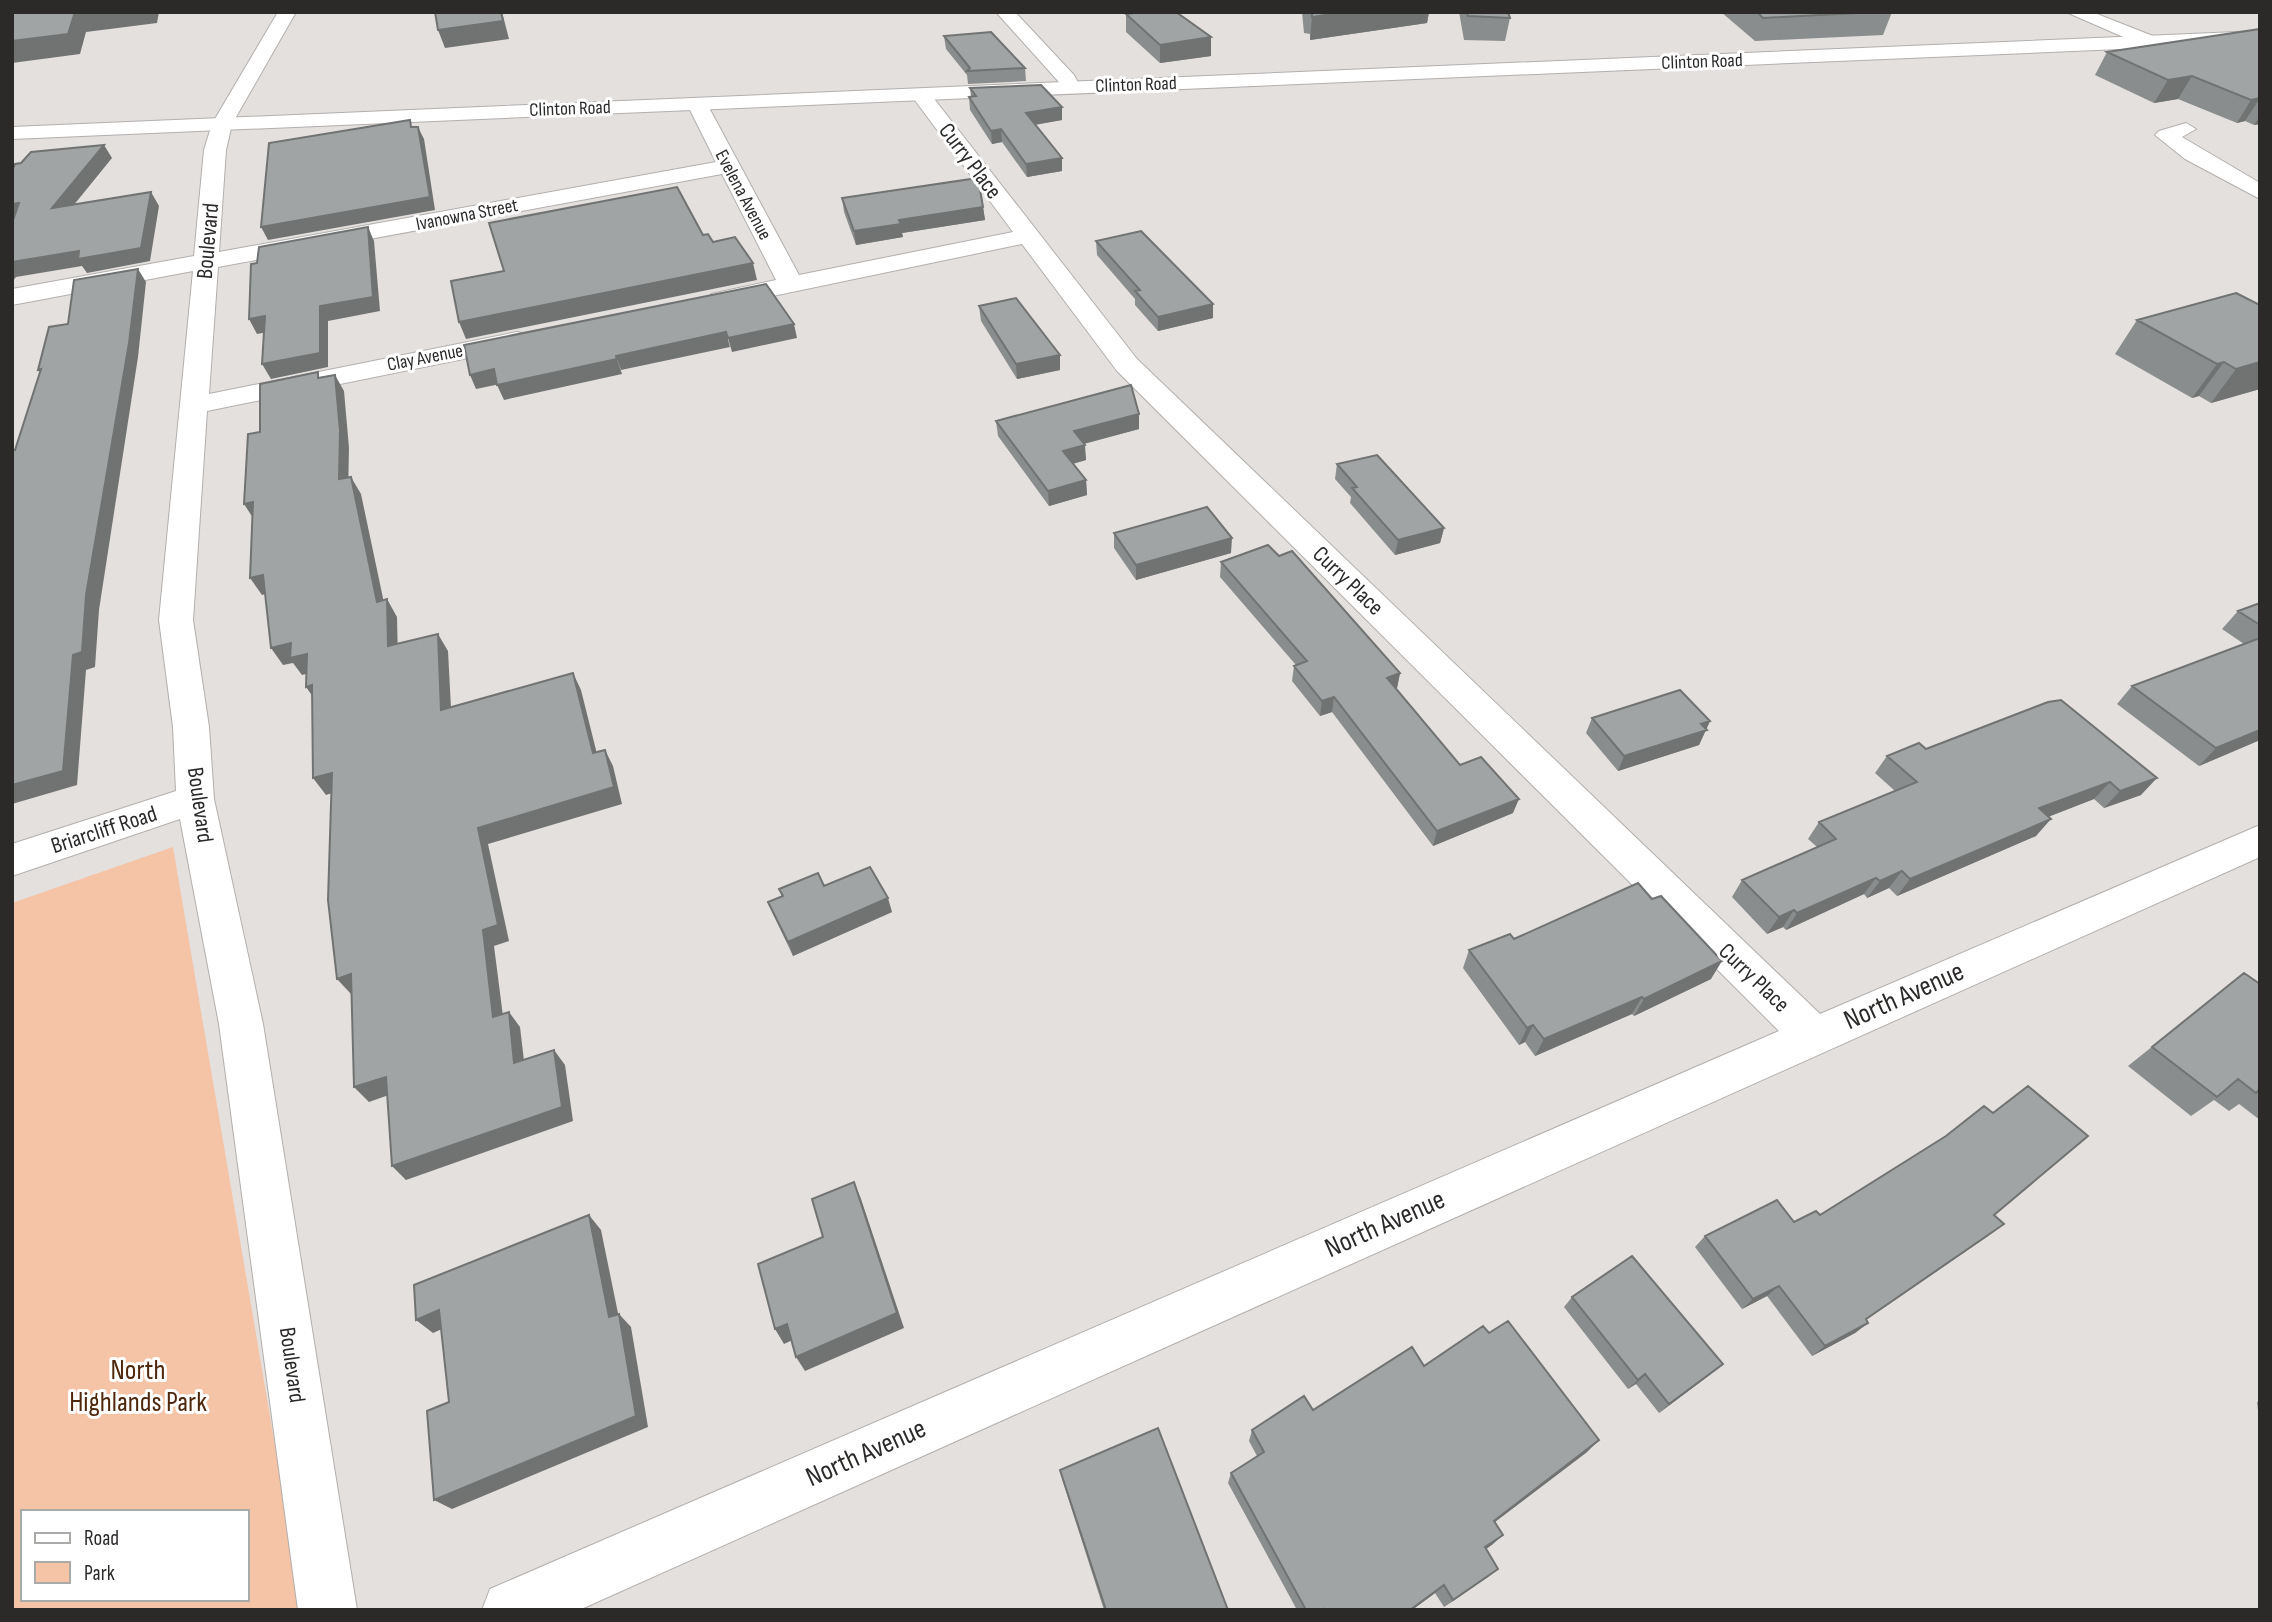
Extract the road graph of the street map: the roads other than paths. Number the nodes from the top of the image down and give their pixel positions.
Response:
1 (287, 12) edge
2 (1005, 12) edge
3 (2075, 12) edge
4 (2260, 37) edge
5 (2151, 42) junction
6 (1071, 88) junction
7 (921, 95) junction
8 (697, 104) junction
9 (222, 124) junction
10 (2186, 129) dead end
11 (12, 134) edge
12 (728, 166) junction
13 (2260, 191) edge
14 (1026, 236) junction
15 (206, 263) junction
16 (791, 284) junction
17 (12, 297) edge
18 (696, 303) edge
19 (547, 333) edge
20 (194, 405) junction
21 (195, 799) junction
22 (2260, 840) edge
23 (12, 860) edge
24 (1813, 1035) junction
25 (328, 1610) edge
26 (511, 1610) edge

1 - 9 street, Boulevard
2 - 6 street
3 - 5 street
4 - 5 street, Clinton Road
5 - 6 street, Clinton Road
6 - 7 street, Clinton Road
7 - 8 street, Clinton Road
7 - 14 street, Curry Place
8 - 9 street, Clinton Road
8 - 12 street, Evelena Avenue
9 - 11 street, Clinton Road
9 - 15 street, Boulevard
10 - 13 street
12 - 15 street, Ivanowna Street
12 - 16 street, Evelena Avenue
14 - 16 street
14 - 24 street, Curry Place
15 - 17 street, Ivanowna Street
15 - 20 street, Boulevard
16 - 18 street
19 - 20 street, Clay Avenue
20 - 21 street, Boulevard
21 - 23 street, Briarcliff Road
21 - 25 street, Boulevard
22 - 24 street, North Avenue
24 - 26 street, North Avenue

